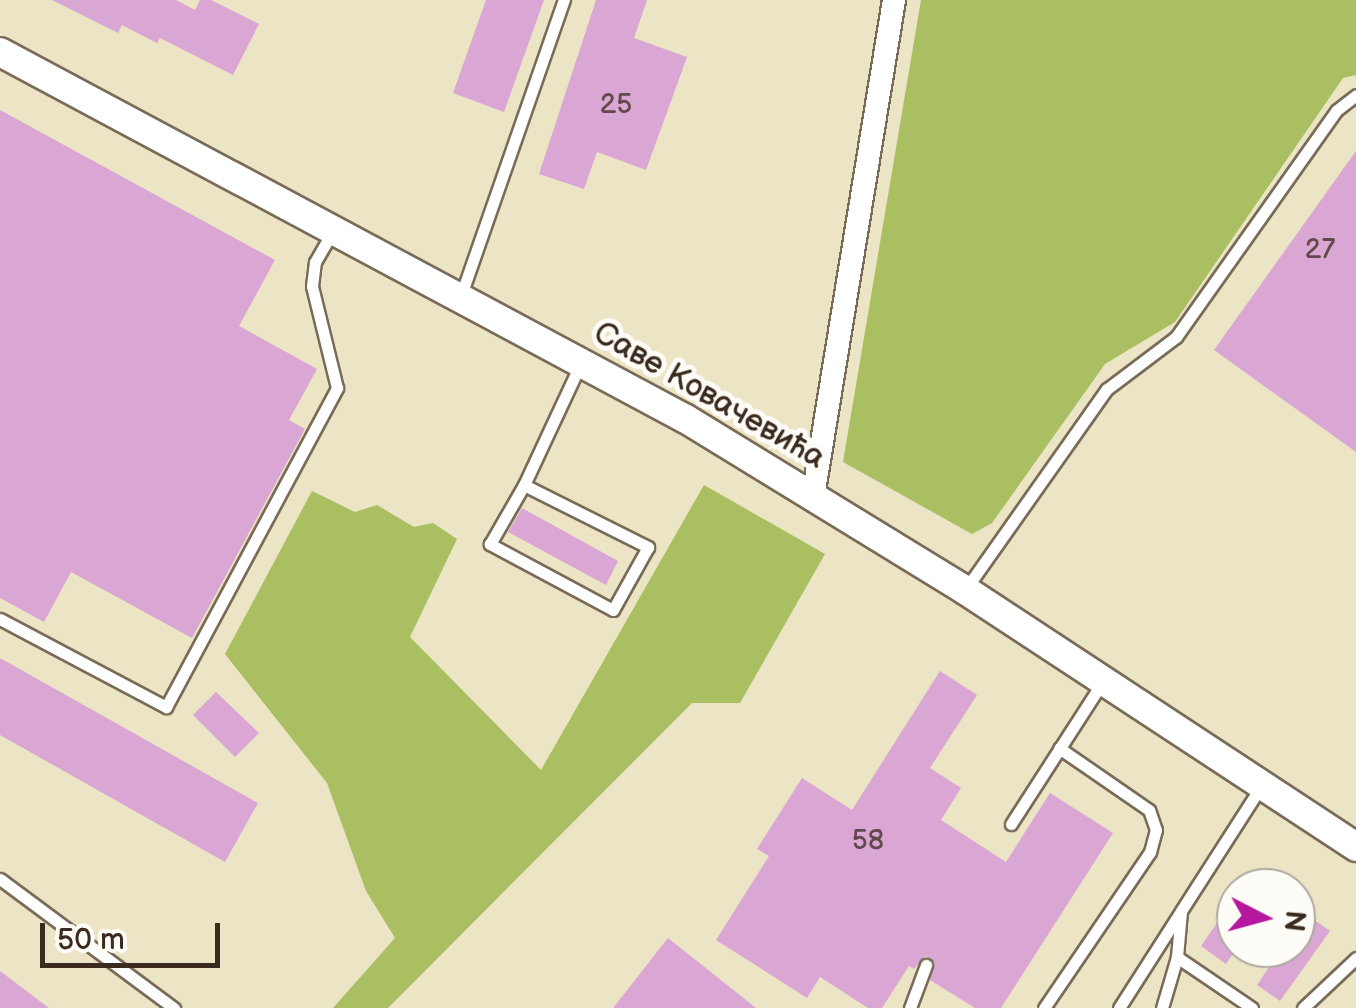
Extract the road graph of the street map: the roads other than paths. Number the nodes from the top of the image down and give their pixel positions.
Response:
1 (564, 0) edge
2 (894, 0) edge
3 (0, 52) edge
4 (1356, 95) edge
5 (332, 233) junction
6 (460, 298) junction
7 (582, 362) junction
8 (524, 485) junction
9 (812, 496) junction
10 (964, 590) junction
11 (0, 619) edge
12 (1103, 681) junction
13 (1059, 748) junction
14 (1262, 785) junction
15 (1011, 824) dead end
16 (1356, 848) edge
17 (0, 879) edge
18 (1181, 911) junction
19 (1176, 957) junction
20 (1356, 958) edge
21 (926, 965) dead end
22 (174, 1008) edge
23 (910, 1008) edge
24 (1044, 1008) edge
25 (1119, 1008) edge
26 (1162, 1008) edge
27 (1252, 1008) edge
28 (1303, 1008) edge

1 - 6 lane
2 - 9 street
3 - 5 street, Саве Ковачевића
4 - 10 lane
5 - 6 street, Саве Ковачевића
5 - 11 lane
6 - 7 street, Саве Ковачевића
7 - 8 lane
7 - 9 street, Саве Ковачевића
8 - 8 lane
9 - 10 street, Саве Ковачевића
10 - 12 street, Саве Ковачевића
12 - 13 lane
12 - 14 street, Саве Ковачевића
13 - 15 lane
13 - 24 lane
14 - 16 street, Саве Ковачевића
14 - 18 lane
17 - 22 lane
18 - 19 lane
18 - 25 lane
19 - 26 lane
19 - 27 lane
20 - 28 lane
21 - 23 lane

